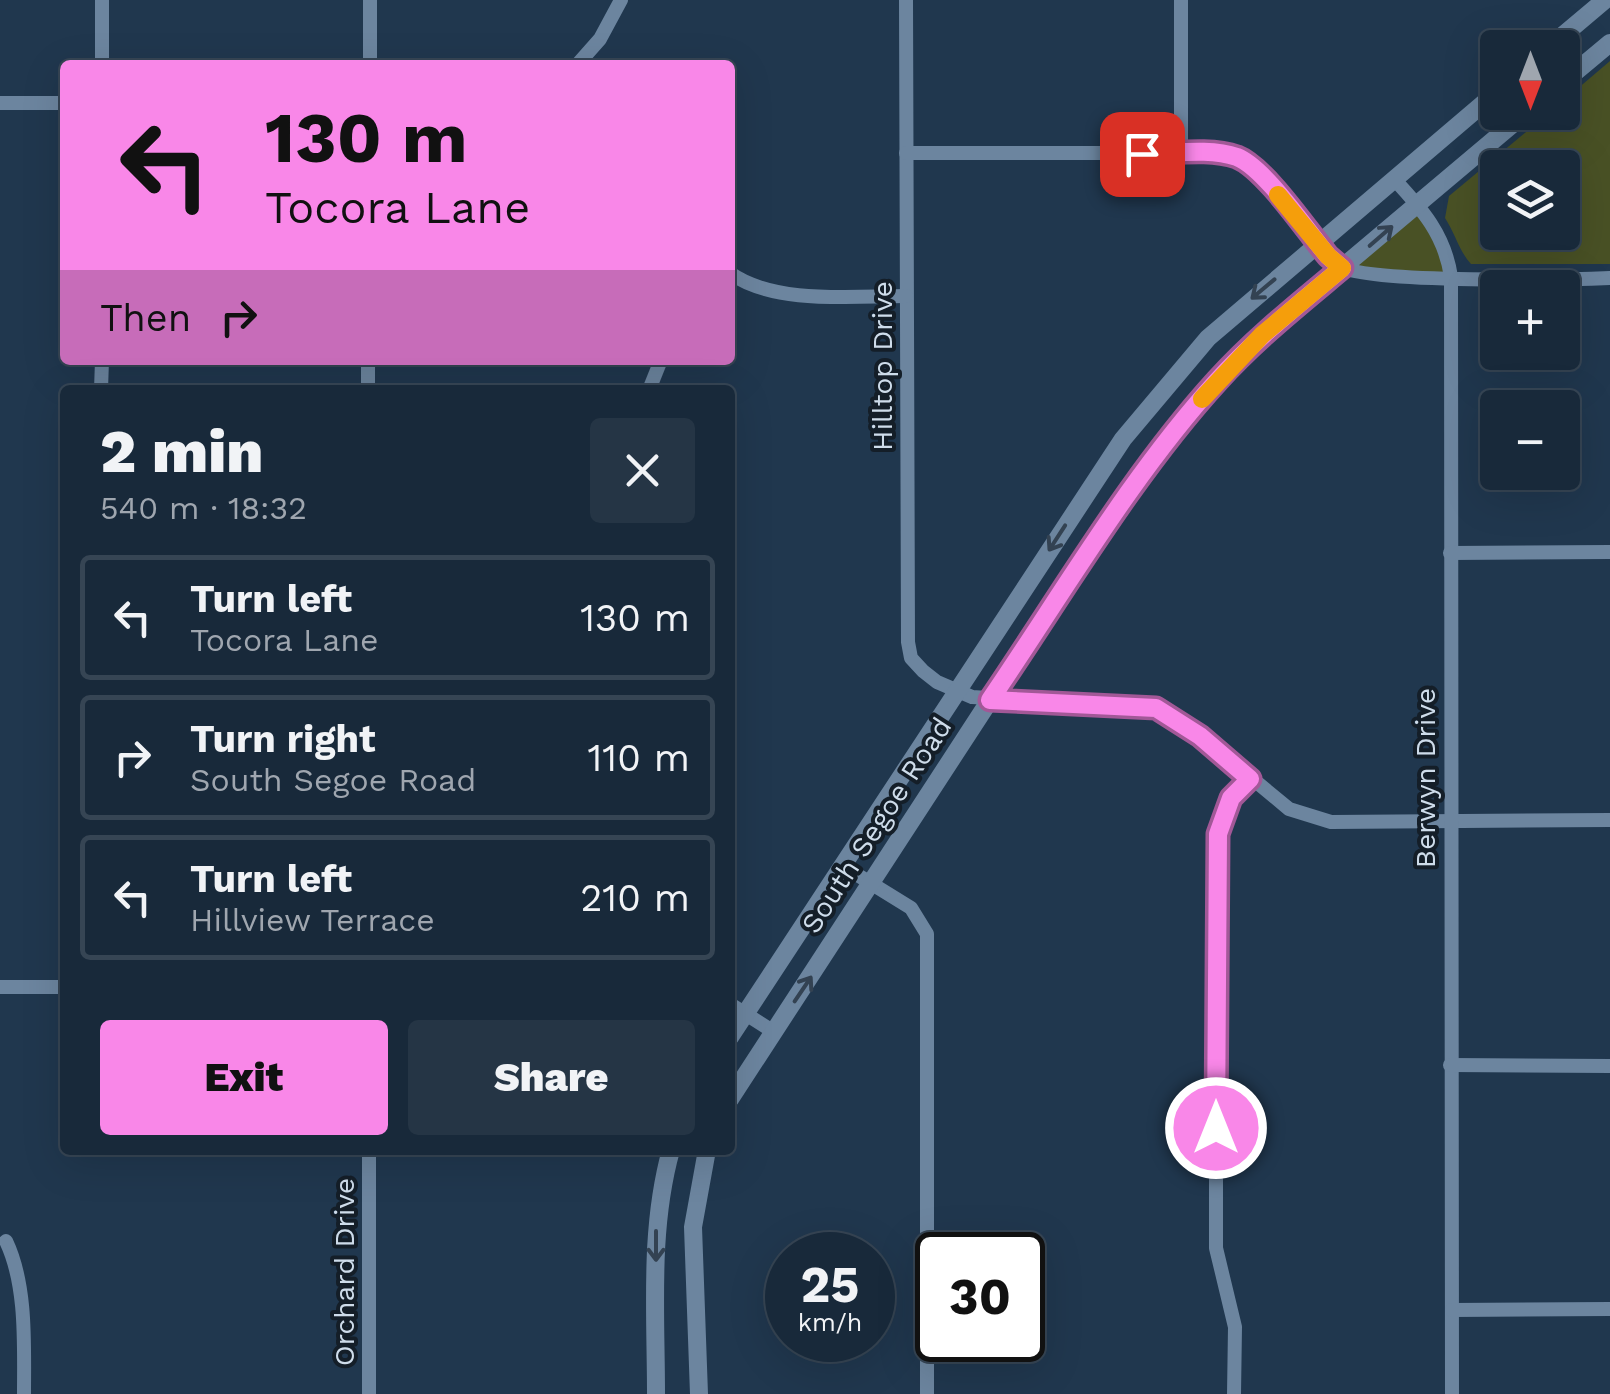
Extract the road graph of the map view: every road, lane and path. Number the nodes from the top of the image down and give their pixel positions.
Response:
1 (102, 0) edge
2 (370, 0) edge
3 (621, 0) edge
4 (906, 0) edge
5 (1181, 0) edge
6 (1604, 0) edge
7 (1569, 30) edge
8 (1610, 43) edge
9 (102, 60) edge
10 (370, 60) edge
11 (582, 60) edge
12 (1580, 68) edge
13 (0, 103) edge
14 (60, 103) edge
15 (1480, 105) edge
16 (1506, 130) edge
17 (906, 153) junction
18 (1181, 154) junction
19 (1394, 179) junction
20 (1418, 204) junction
21 (1318, 244) junction
22 (1342, 268) junction
23 (735, 276) edge
24 (1451, 277) junction
25 (1610, 278) edge
26 (906, 296) junction
27 (1610, 552) edge
28 (1450, 553) junction
29 (973, 697) junction
30 (1250, 779) junction
31 (1450, 820) junction
32 (1610, 820) edge
33 (842, 866) junction
34 (872, 885) junction
35 (0, 987) edge
36 (60, 987) edge
37 (738, 1009) edge
38 (774, 1032) junction
39 (1450, 1065) junction
40 (1610, 1066) edge
41 (735, 1092) edge
42 (369, 1155) edge
43 (671, 1155) edge
44 (705, 1155) edge
45 (6, 1240) dead end
46 (1610, 1309) edge
47 (1452, 1310) junction
48 (24, 1394) edge
49 (369, 1394) edge
50 (656, 1394) edge
51 (699, 1394) edge
52 (927, 1394) edge
53 (1234, 1394) edge
54 (1452, 1394) edge

1 - 9 street
2 - 10 street
3 - 11 street
4 - 17 street, Hilltop Drive
5 - 18 street
6 - 7 street
8 - 12 street
13 - 14 street
15 - 19 street, South Segoe Road
16 - 20 street, South Segoe Road
17 - 18 street
17 - 26 street, Hilltop Drive
18 - 21 street
19 - 20 street, Berwyn Drive
19 - 21 street, South Segoe Road
22 -> 20 street, South Segoe Road
20 - 24 street, Berwyn Drive
21 - 22 street
21 -> 29 street, South Segoe Road
22 - 24 street
22 - 29 street, South Segoe Road
23 - 26 street
24 - 25 street
24 - 28 street, Berwyn Drive
26 - 29 street, Hilltop Drive
27 - 28 street
28 - 31 street, Berwyn Drive
29 - 30 street
29 - 33 street, South Segoe Road
29 - 34 street, South Segoe Road
30 - 31 street
30 - 53 street
31 - 32 street
31 - 39 street, Berwyn Drive
33 - 34 street
33 - 37 street, South Segoe Road
38 -> 34 street, South Segoe Road
34 - 52 street
35 - 36 street
37 - 38 street
38 - 41 street, South Segoe Road
39 - 40 street
39 - 47 street, Berwyn Drive
42 - 49 street, Orchard Drive
43 -> 50 street
44 - 51 street
45 - 48 street
46 - 47 street
47 - 54 street, Berwyn Drive

